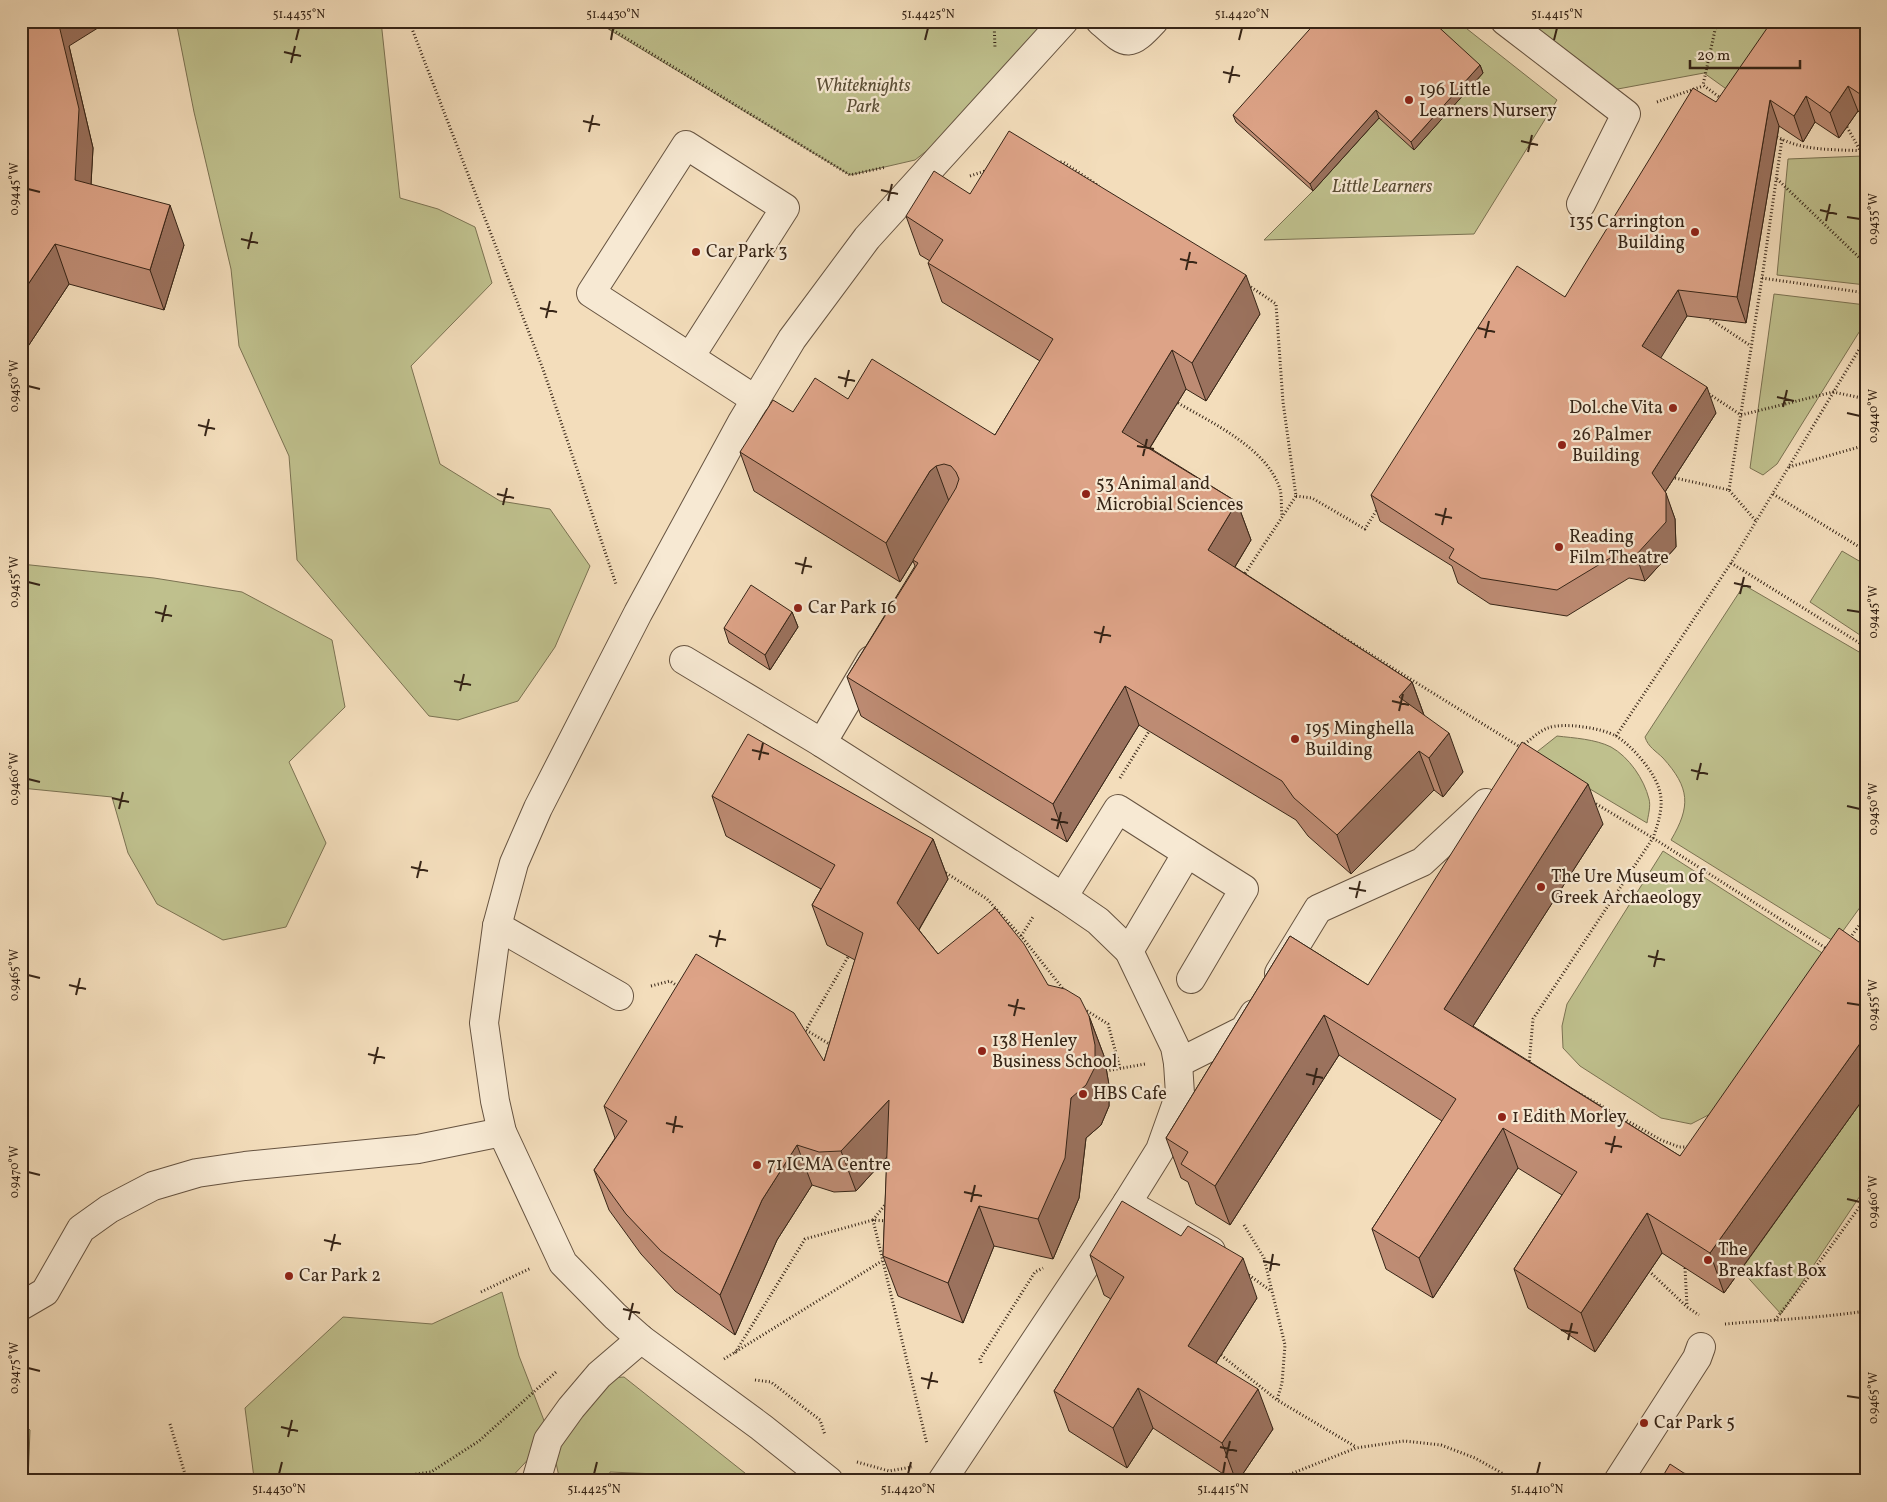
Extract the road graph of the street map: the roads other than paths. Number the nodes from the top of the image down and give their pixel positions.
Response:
1 (1064, 21) edge
2 (1100, 21) edge
3 (1154, 21) edge
4 (1505, 21) edge
5 (1581, 204) dead end
6 (690, 357) junction
7 (756, 400) junction
8 (882, 643) edge
9 (684, 660) dead end
10 (822, 743) junction
11 (1486, 803) edge
12 (1187, 853) junction
13 (1063, 896) junction
14 (497, 926) junction
15 (1129, 951) junction
16 (1190, 979) dead end
17 (619, 996) road end
18 (1178, 1064) junction
19 (502, 1132) junction
20 (1128, 1203) junction
21 (1211, 1251) edge
22 (21, 1306) edge
23 (641, 1339) junction
24 (1701, 1347) dead end
25 (537, 1480) edge
26 (829, 1481) edge
27 (942, 1481) edge
28 (1618, 1481) edge

1 - 7 street
2 - 3 street
4 - 5 street
6 - 6 street
6 - 7 street
7 - 14 street
8 - 10 street
9 - 10 street
10 - 13 street
11 - 18 street
12 - 13 street
12 - 15 street
12 - 16 street
13 - 15 street
14 - 17 street
14 - 19 street
15 - 18 street
18 - 20 street
19 - 22 street
19 - 23 street
20 - 21 street
20 - 27 street
23 - 25 street
23 - 26 street
24 - 28 street

